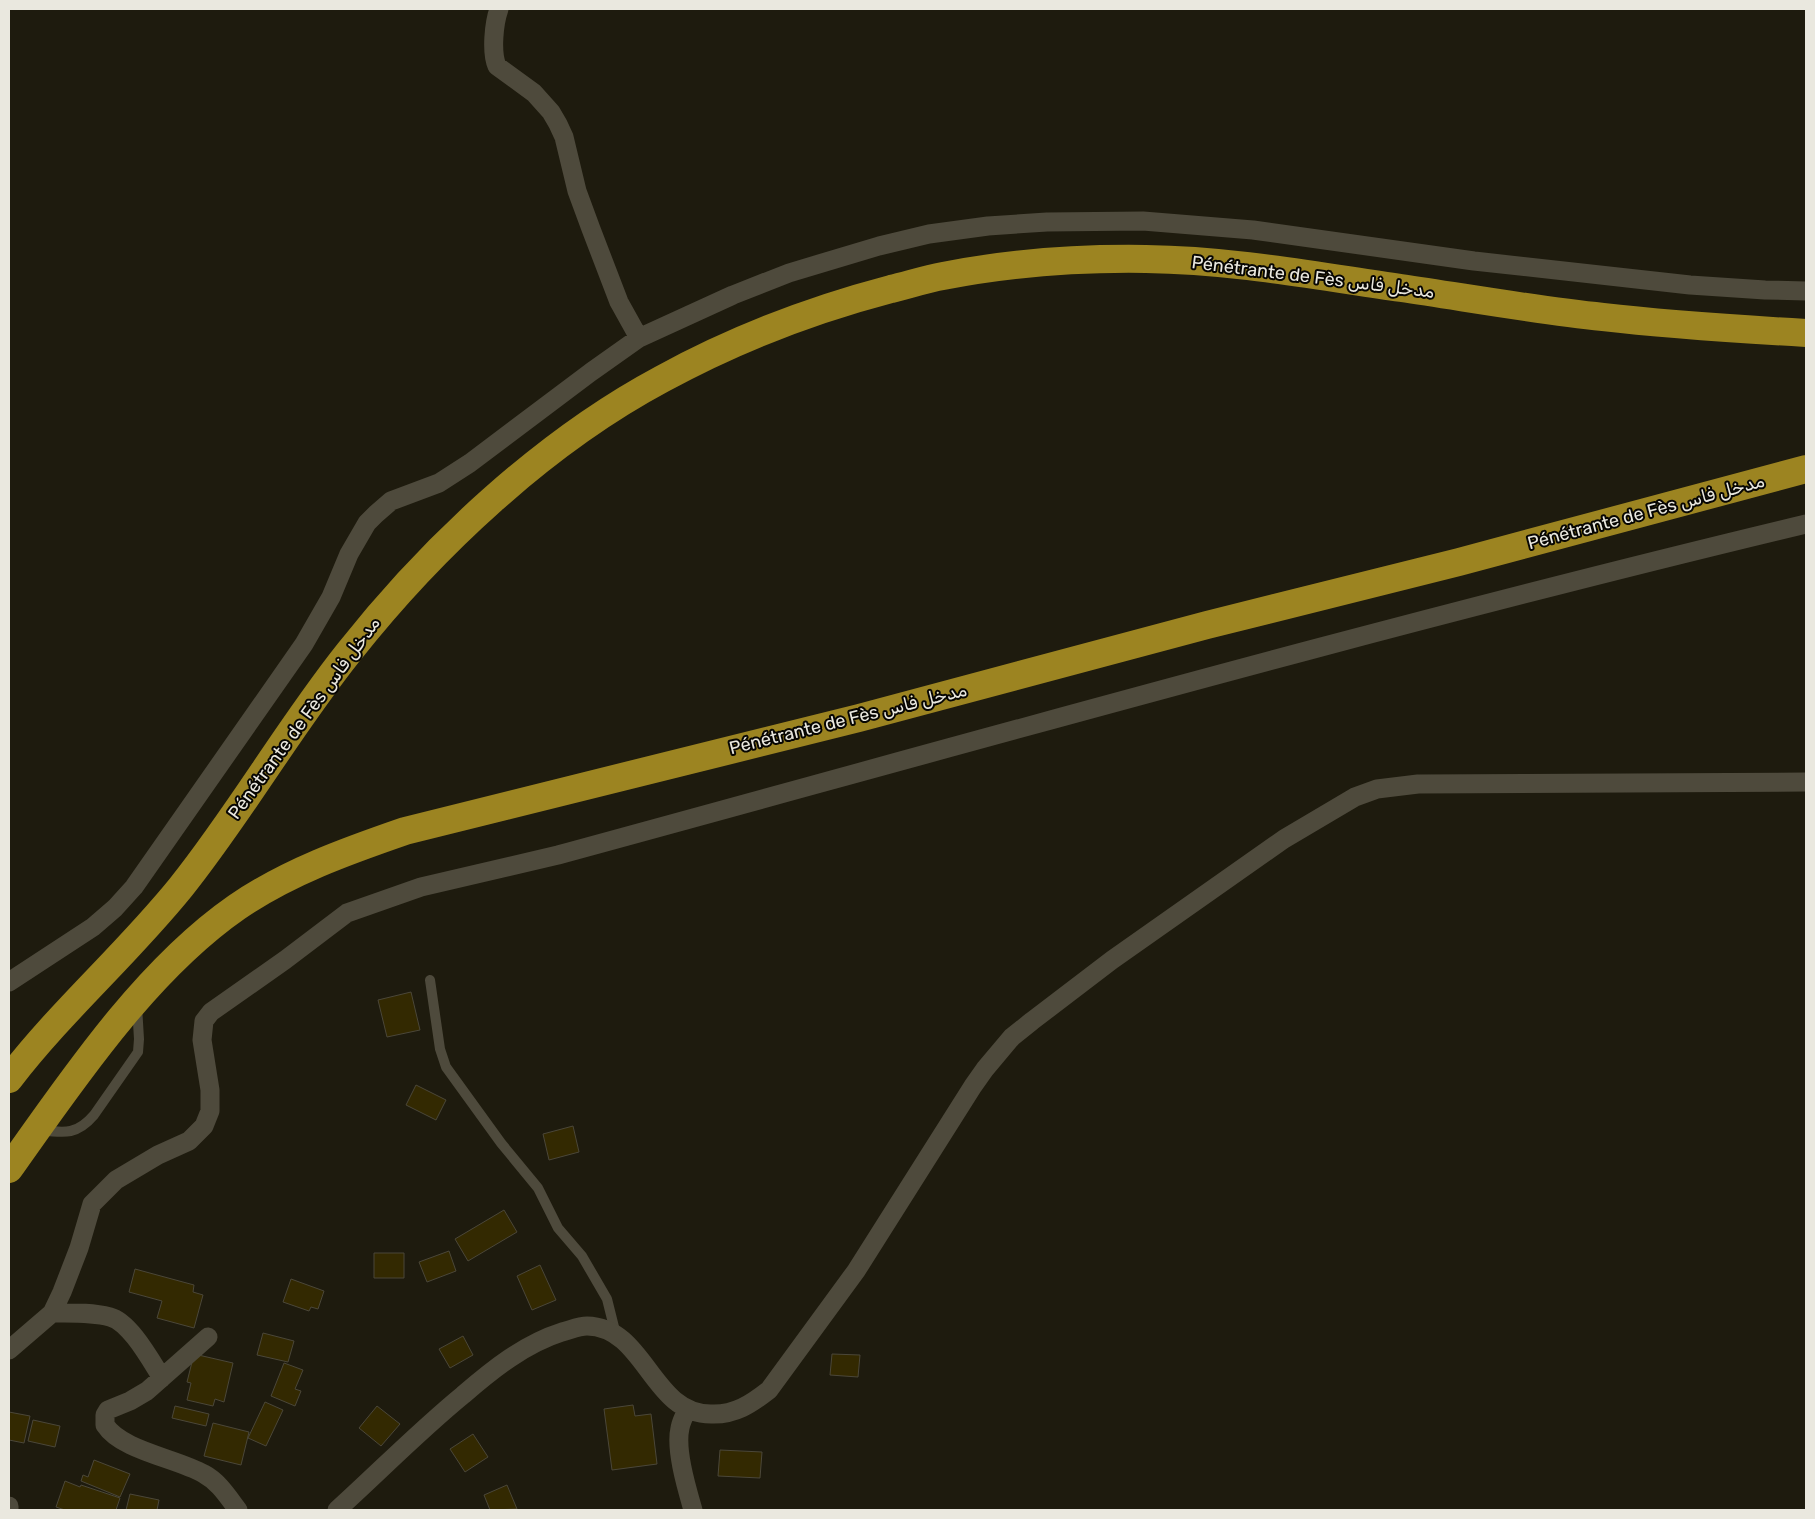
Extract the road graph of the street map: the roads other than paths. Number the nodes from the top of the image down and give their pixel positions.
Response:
1 (499, 9) edge
2 (1806, 290) edge
3 (1806, 333) edge
4 (639, 338) junction
5 (1806, 469) edge
6 (1806, 524) edge
7 (1806, 782) edge
8 (430, 980) dead end
9 (9, 982) edge
10 (136, 1002) junction
11 (9, 1079) edge
12 (37, 1130) junction
13 (9, 1169) edge
14 (52, 1314) junction
15 (616, 1335) junction
16 (208, 1337) dead end
17 (9, 1350) edge
18 (162, 1378) junction
19 (687, 1410) junction
20 (9, 1506) edge
21 (9, 1510) edge
22 (238, 1510) edge
23 (337, 1510) edge
24 (693, 1510) edge

1 - 4 street
2 - 4 street
3 - 11 highway, Pénétrante de Fès مدخل فاس
4 - 9 street
5 - 10 highway, Pénétrante de Fès مدخل فاس
6 - 14 street
7 - 19 street
8 - 15 lane
10 - 12 highway, Pénétrante de Fès مدخل فاس
10 - 12 lane
12 - 13 highway, Pénétrante de Fès مدخل فاس
14 - 17 street
14 - 18 street
15 - 19 street
15 - 23 street
16 - 18 street
18 - 22 street
19 - 24 street
20 - 21 street

